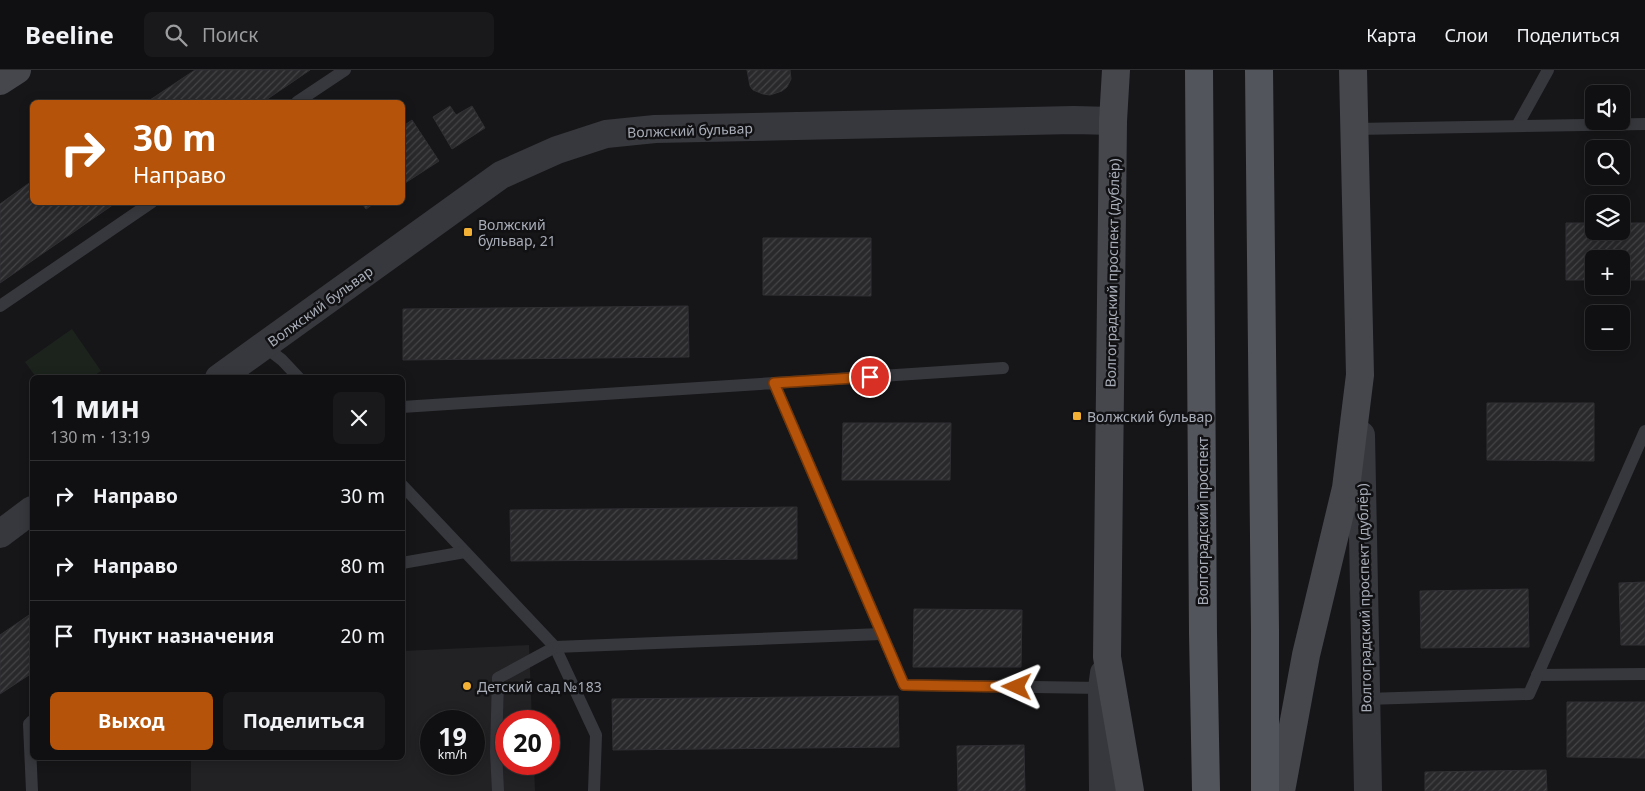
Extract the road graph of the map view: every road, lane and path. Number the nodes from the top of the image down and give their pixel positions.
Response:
1 (17, 70) edge
2 (345, 70) edge
3 (1116, 70) edge
4 (1198, 70) edge
5 (1259, 70) edge
6 (1353, 70) edge
7 (1548, 70) edge
8 (0, 81) edge
9 (300, 100) edge
10 (1113, 121) junction
11 (1645, 124) edge
12 (1517, 126) junction
13 (1355, 130) junction
14 (148, 205) edge
15 (0, 306) edge
16 (264, 346) junction
17 (1004, 368) dead end
18 (223, 375) edge
19 (296, 375) edge
20 (1360, 375) junction
21 (774, 383) junction
22 (405, 407) edge
23 (1645, 431) edge
24 (405, 488) edge
25 (30, 512) edge
26 (0, 534) edge
27 (465, 552) junction
28 (405, 562) edge
29 (881, 634) junction
30 (555, 647) junction
31 (1107, 657) junction
32 (1645, 674) edge
33 (1537, 675) junction
34 (1102, 688) junction
35 (1366, 699) junction
36 (30, 723) edge
37 (30, 746) edge
38 (31, 760) edge
39 (32, 791) edge
40 (498, 791) edge
41 (594, 791) edge
42 (1103, 791) edge
43 (1130, 791) edge
44 (1206, 791) edge
45 (1264, 791) edge
46 (1281, 791) edge
47 (1368, 791) edge

1 - 8 main road
2 - 9 lane
3 - 10 main road, Волгоградский проспект (дублёр)
4 - 44 main road, Волгоградский проспект
5 - 45 main road
6 - 13 main road, Волгоградский проспект (дублёр)
7 - 12 lane
10 - 16 street, Волжский бульвар
10 - 31 main road, Волгоградский проспект (дублёр)
11 - 12 lane
12 - 13 lane
13 - 20 main road, Волгоградский проспект (дублёр)
14 - 15 lane
16 - 18 street, Волжский бульвар
16 - 19 lane
17 - 21 lane
20 - 35 street, Волгоградский проспект (дублёр)
20 - 46 main road, Волгоградский проспект (дублёр)
21 - 22 lane
21 - 29 lane
23 - 33 lane
24 - 27 lane
25 - 26 street
27 - 28 lane
27 - 30 lane
29 - 30 lane
29 - 34 lane
30 - 40 lane
30 - 41 lane
31 - 34 street, Волгоградский проспект (дублёр)
31 - 43 main road, Волгоградский проспект (дублёр)
32 - 33 lane
33 - 35 lane
34 - 42 street, Волгоградский проспект (дублёр)
35 - 47 street, Волгоградский проспект (дублёр)
36 - 37 lane
38 - 39 lane

